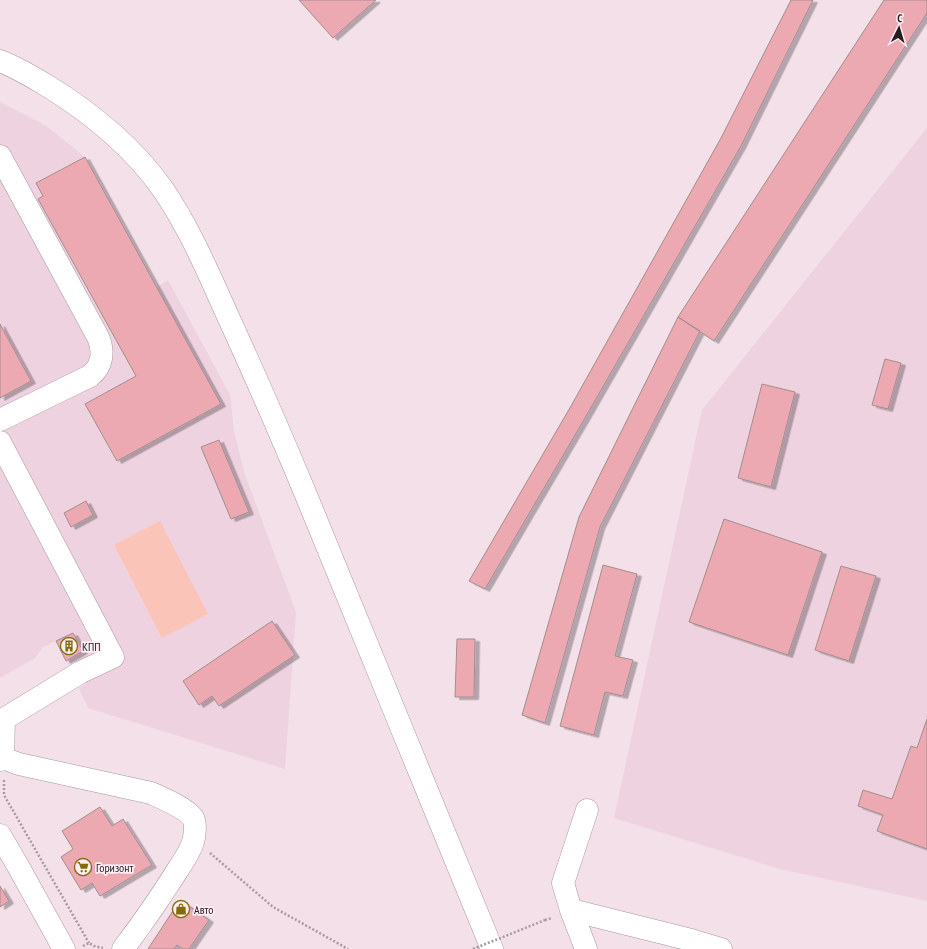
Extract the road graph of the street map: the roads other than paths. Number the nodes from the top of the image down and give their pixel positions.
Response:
1 (0, 61) edge
2 (0, 156) edge
3 (0, 420) edge
4 (0, 442) edge
5 (2, 759) edge
6 (587, 810) dead end
7 (0, 835) edge
8 (571, 910) junction
9 (708, 948) edge
10 (64, 949) edge
11 (123, 949) edge
12 (492, 949) edge
13 (586, 949) edge

1 - 12 street
2 - 3 street
4 - 5 street
5 - 11 street
6 - 8 street
7 - 10 street
8 - 9 street
8 - 13 street

